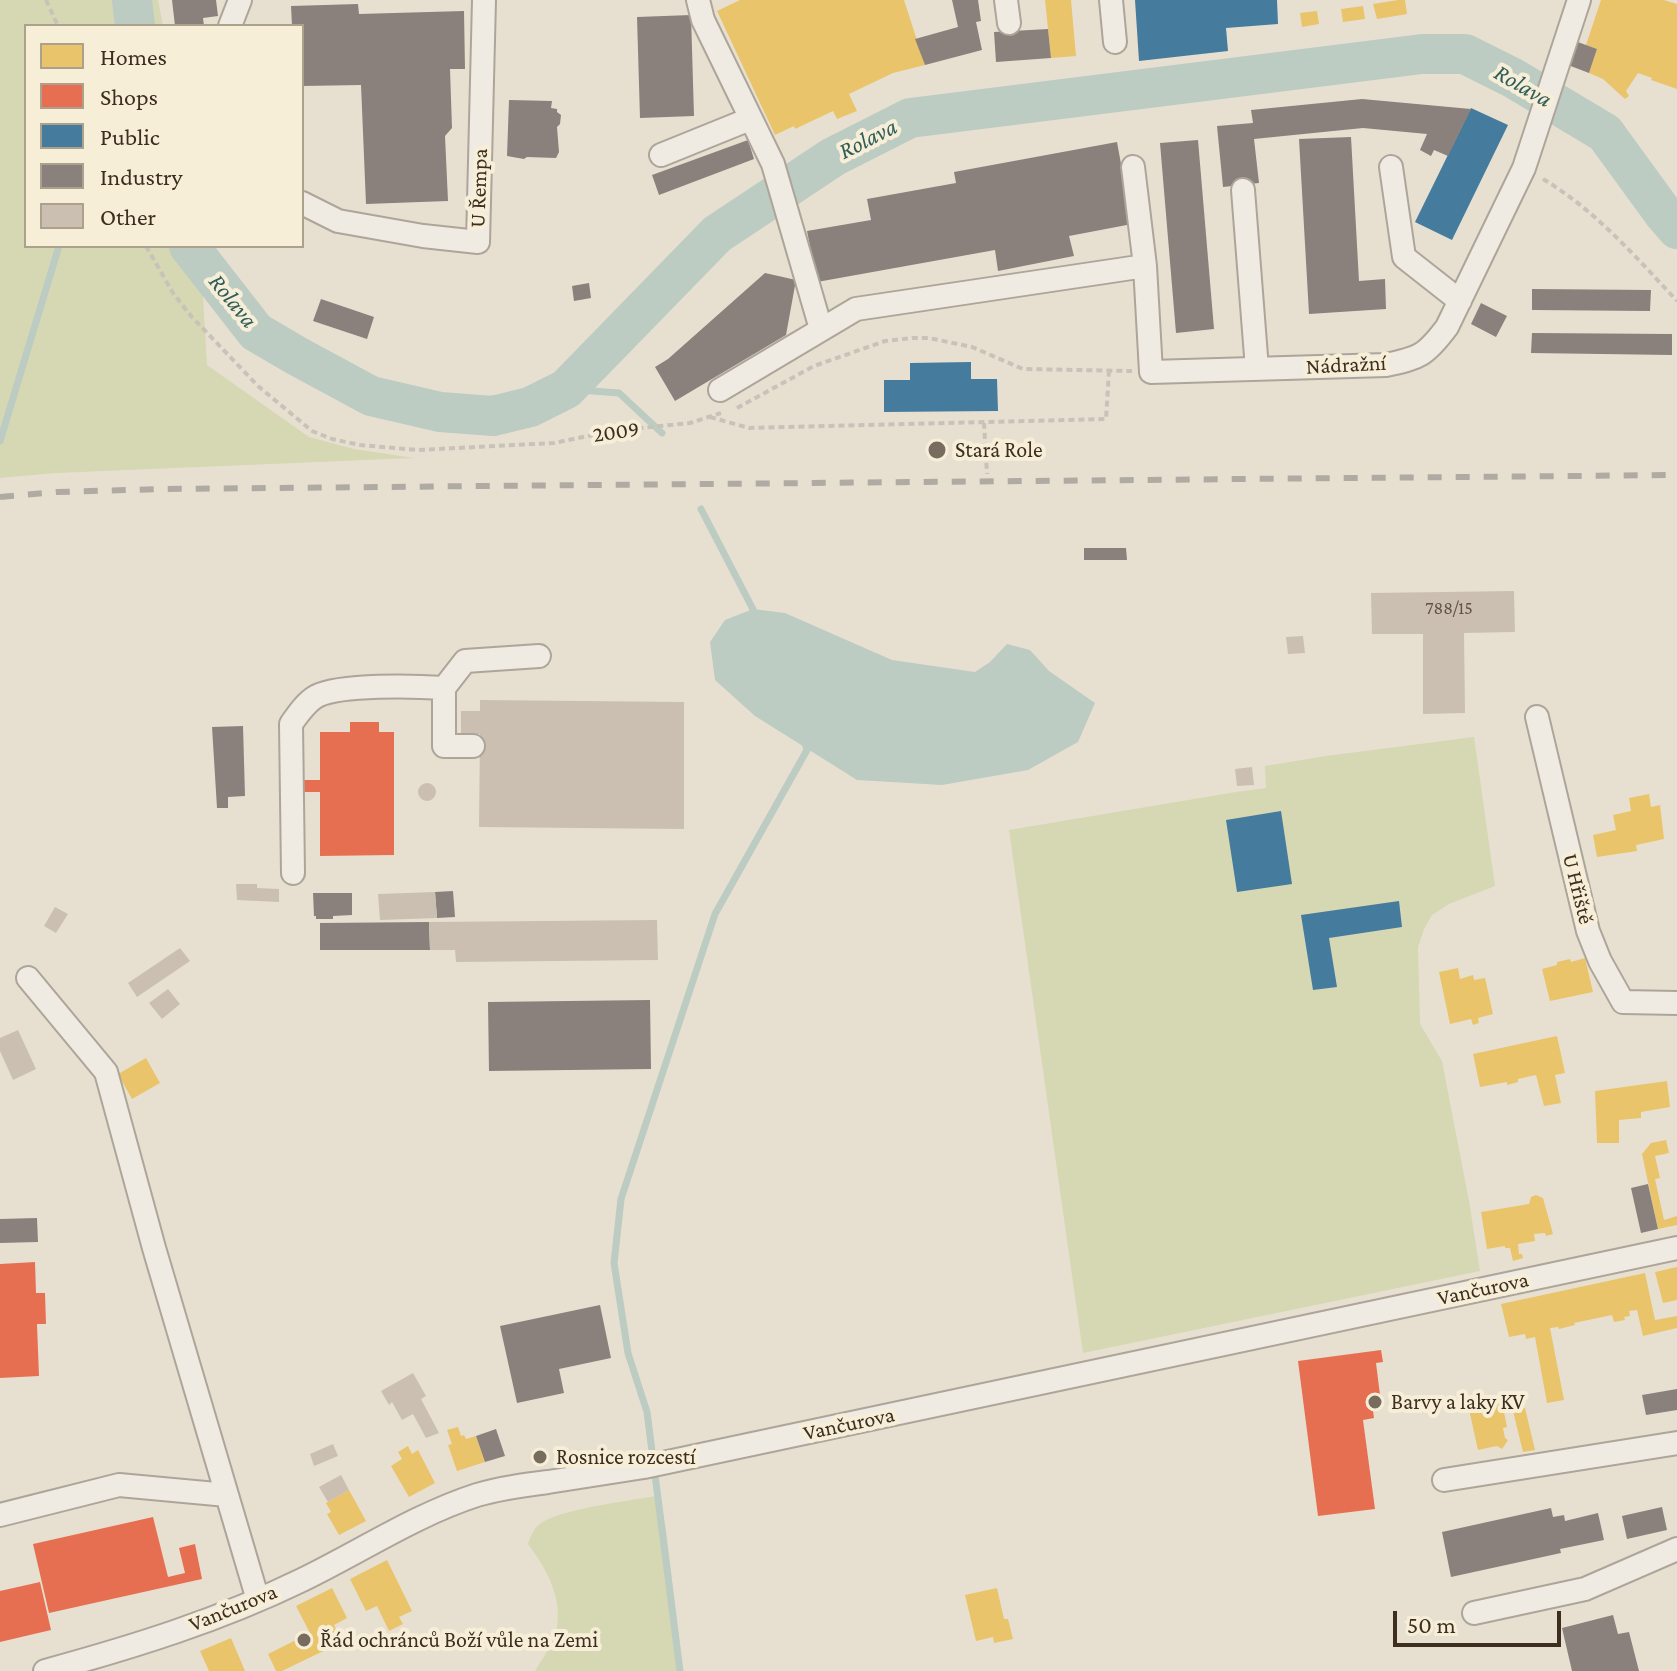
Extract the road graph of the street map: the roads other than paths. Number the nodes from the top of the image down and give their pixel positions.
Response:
1 (240, 0) edge
2 (484, 0) edge
3 (698, 0) edge
4 (1006, 0) edge
5 (1111, 0) edge
6 (1579, 0) edge
7 (1009, 23) dead end
8 (231, 24) edge
9 (1115, 42) dead end
10 (750, 119) junction
11 (661, 155) dead end
12 (1133, 167) dead end
13 (1391, 167) dead end
14 (1243, 190) dead end
15 (304, 204) edge
16 (1145, 266) junction
17 (1460, 301) junction
18 (821, 329) junction
19 (1257, 369) junction
20 (720, 390) dead end
21 (539, 656) dead end
22 (444, 688) junction
23 (1537, 717) dead end
24 (473, 746) dead end
25 (293, 873) dead end
26 (28, 978) dead end
27 (1677, 1003) edge
28 (1677, 1248) edge
29 (1677, 1443) edge
30 (1444, 1480) dead end
31 (227, 1495) junction
32 (0, 1515) edge
33 (1677, 1549) edge
34 (258, 1600) junction
35 (1474, 1613) dead end
36 (45, 1671) edge

1 - 8 street
2 - 15 street, U Řempa
3 - 10 street
4 - 7 street
5 - 9 street
6 - 17 street, Nádražní
10 - 11 street
10 - 18 street
12 - 16 street
13 - 17 street
14 - 19 street
16 - 18 street
16 - 19 street, Nádražní
17 - 19 street, Nádražní
18 - 20 street
21 - 22 street
22 - 24 street
22 - 25 street
23 - 27 street, U Hřiště
26 - 31 street
28 - 34 street, Vančurova
29 - 30 street
31 - 32 street
31 - 34 street
33 - 35 street
34 - 36 street, Vančurova

